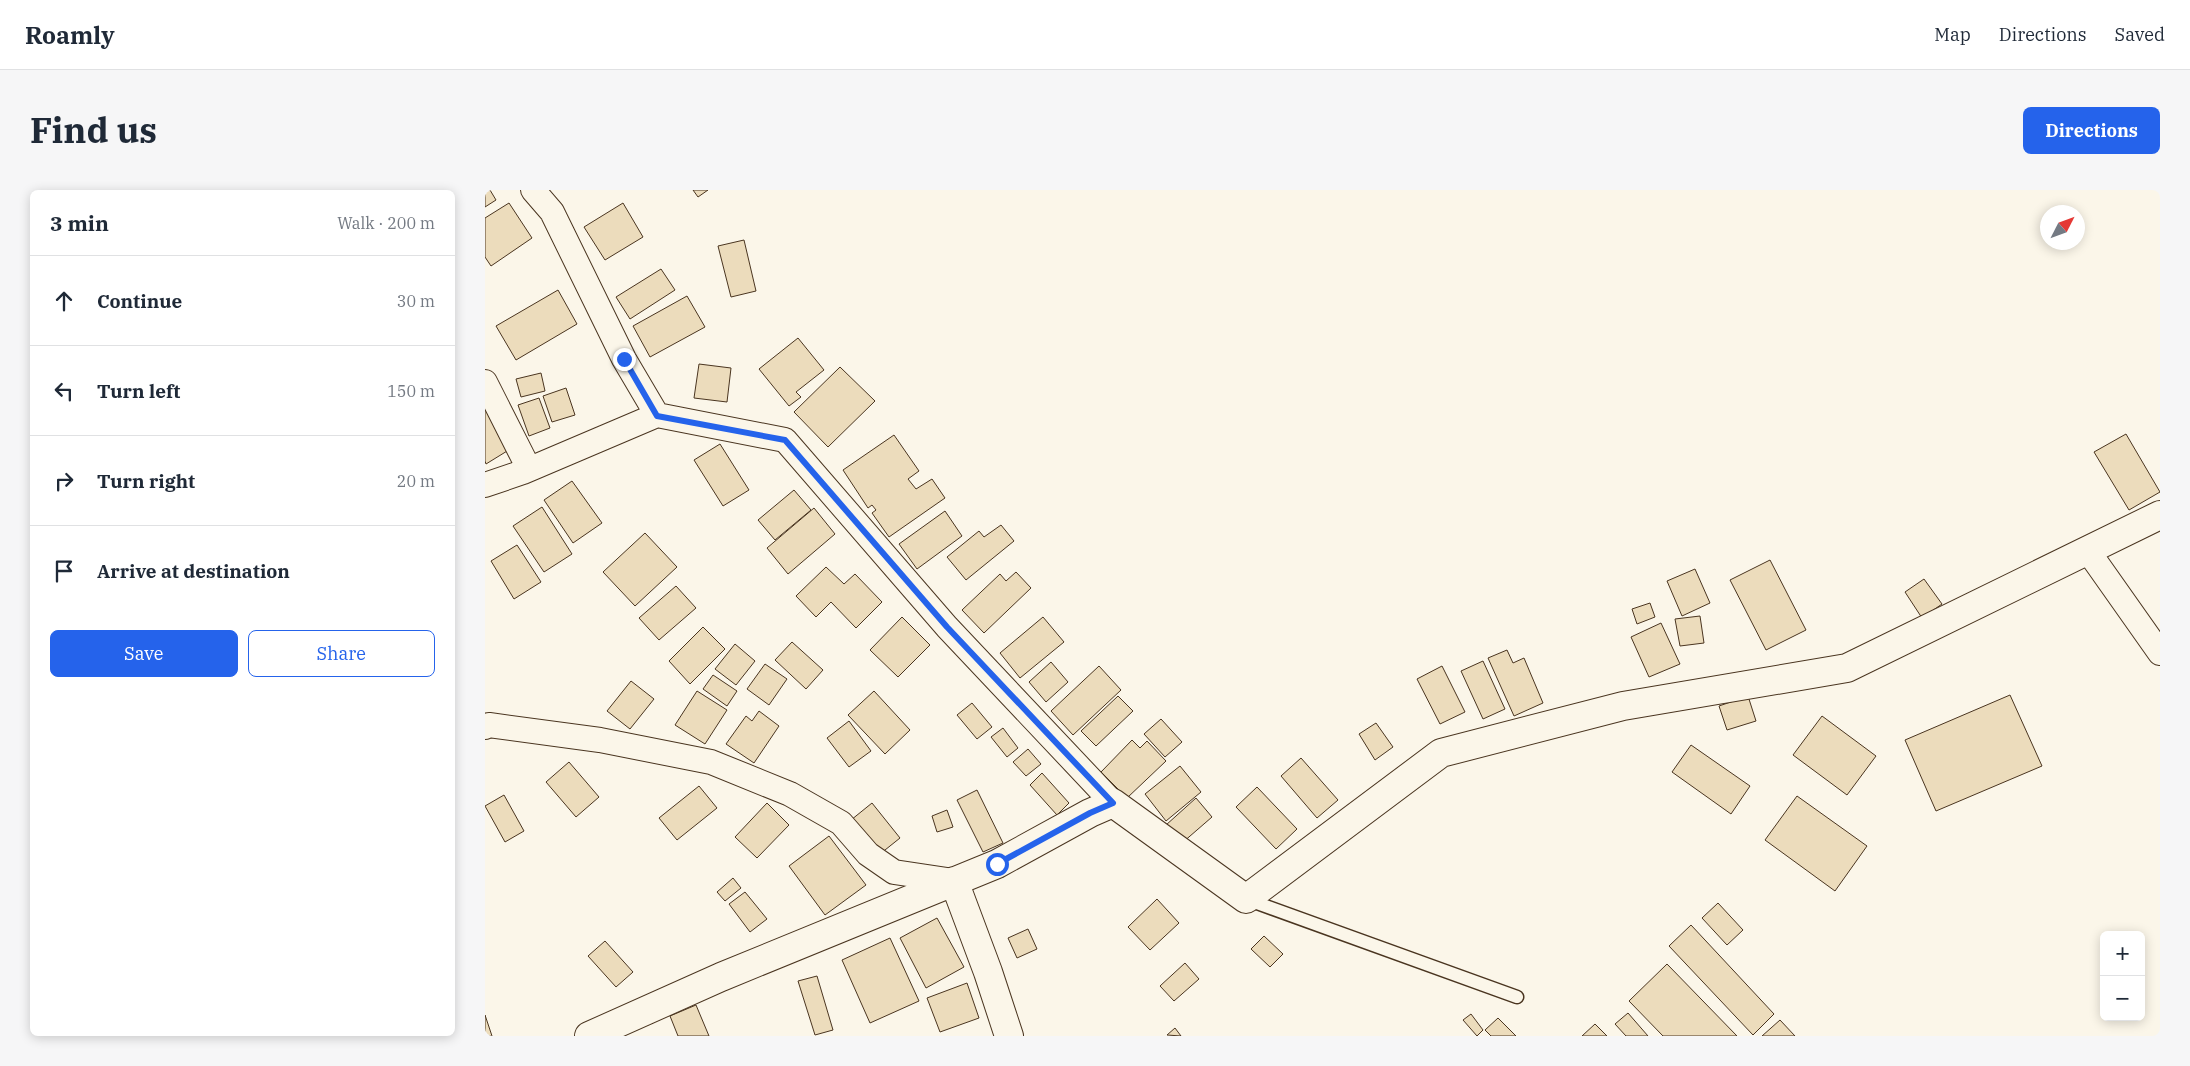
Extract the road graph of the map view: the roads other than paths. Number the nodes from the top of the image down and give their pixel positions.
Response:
1 (533, 190) edge
2 (485, 382) edge
3 (657, 416) junction
4 (529, 470) junction
5 (485, 485) edge
6 (2160, 516) edge
7 (2088, 551) junction
8 (2160, 653) edge
9 (485, 727) edge
10 (1113, 803) junction
11 (954, 881) junction
12 (1246, 899) junction
13 (1517, 997) dead end
14 (589, 1036) edge
15 (1009, 1036) edge

1 - 3 street
2 - 4 street
3 - 4 street
3 - 10 street
4 - 5 street
6 - 7 street
7 - 8 street
7 - 12 street
9 - 11 street
10 - 11 street
10 - 12 street
11 - 14 street
11 - 15 street
12 - 13 lane

